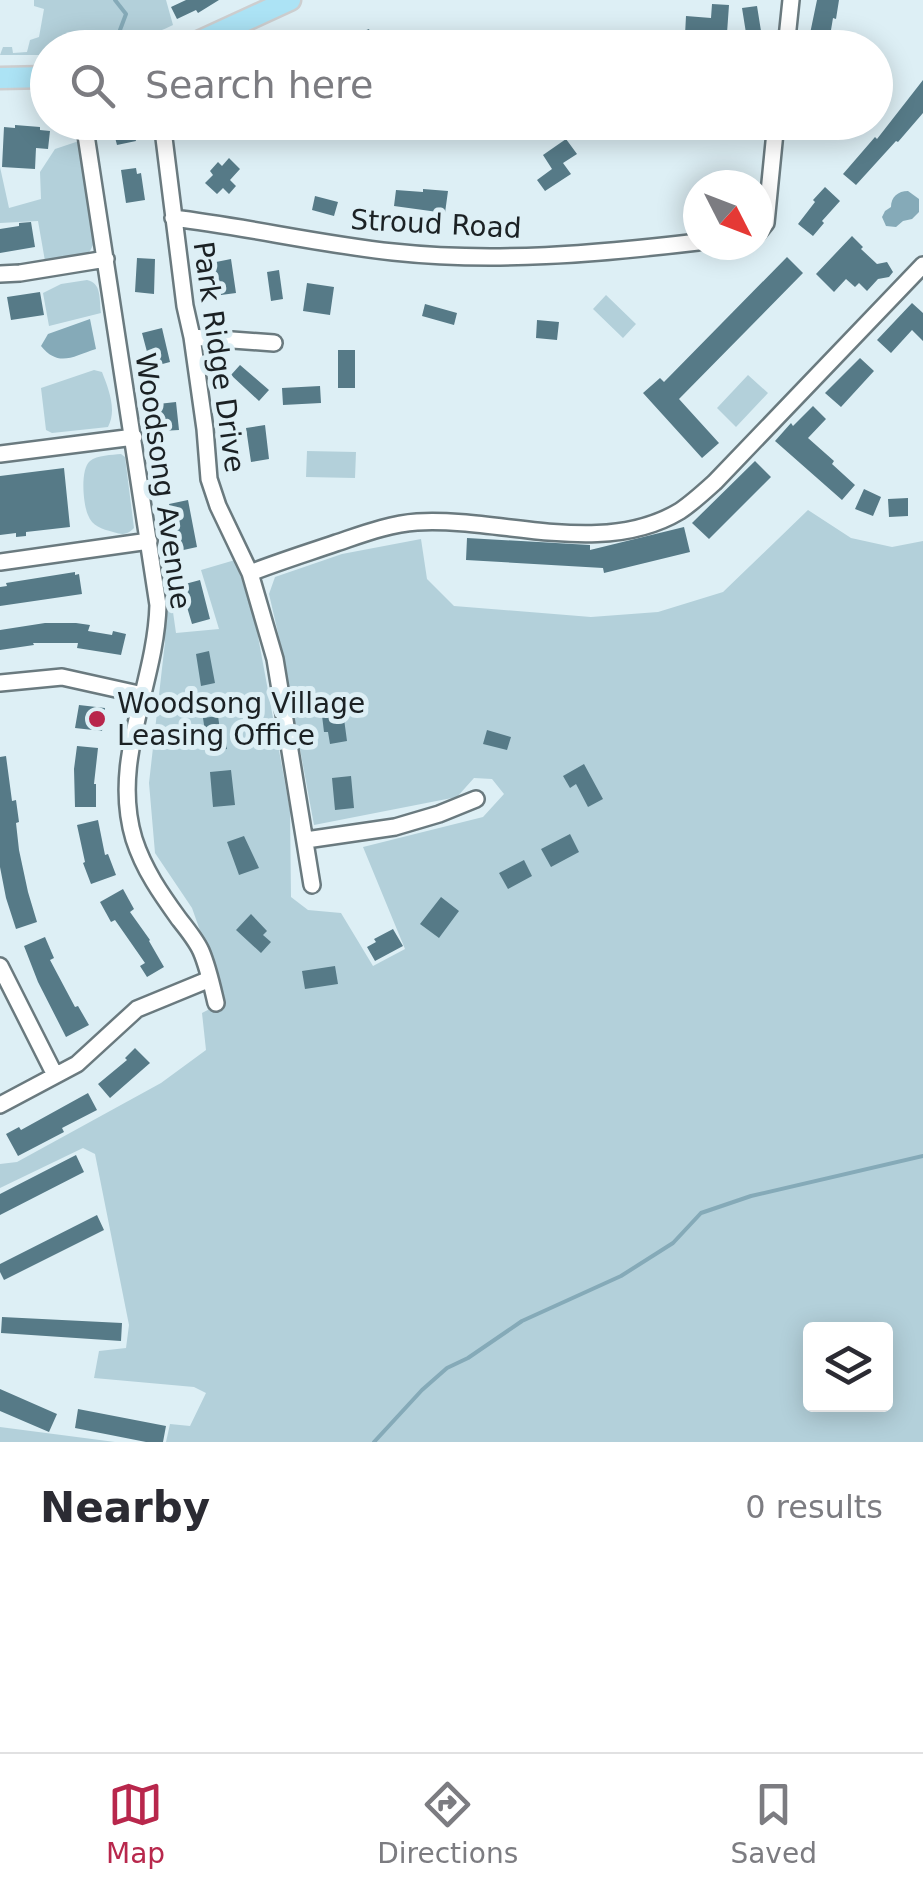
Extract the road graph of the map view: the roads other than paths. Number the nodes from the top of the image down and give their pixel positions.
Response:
1 (290, 0) edge
2 (791, 0) edge
3 (225, 30) edge
4 (788, 30) edge
5 (30, 77) edge
6 (0, 78) edge
7 (87, 140) edge
8 (164, 140) edge
9 (774, 140) edge
10 (771, 170) edge
11 (173, 218) junction
12 (683, 244) edge
13 (106, 259) junction
14 (923, 265) edge
15 (0, 274) edge
16 (192, 337) junction
17 (274, 343) dead end
18 (134, 437) junction
19 (0, 454) edge
20 (149, 540) junction
21 (0, 562) edge
22 (250, 573) junction
23 (0, 683) edge
24 (143, 695) junction
25 (476, 800) dead end
26 (306, 840) junction
27 (312, 885) dead end
28 (0, 966) edge
29 (210, 979) junction
30 (216, 1003) dead end
31 (56, 1075) junction
32 (0, 1105) edge

1 - 3 main road
2 - 4 street
5 - 6 main road
7 - 13 street, Woodsong Avenue
8 - 11 street, Park Ridge Drive
9 - 10 street
11 - 12 street, Stroud Road
11 - 16 street, Park Ridge Drive
13 - 15 street
13 - 18 street, Woodsong Avenue
14 - 22 street
16 - 17 street
16 - 22 street, Park Ridge Drive
18 - 19 street
18 - 20 street, Woodsong Avenue
20 - 21 street
20 - 24 street, Woodsong Avenue
22 - 26 street, Park Ridge Drive
23 - 24 street
24 - 29 street, Woodsong Avenue
25 - 26 street
26 - 27 street, Park Ridge Drive
28 - 31 street
29 - 30 street, Woodsong Avenue
29 - 31 street
31 - 32 street

